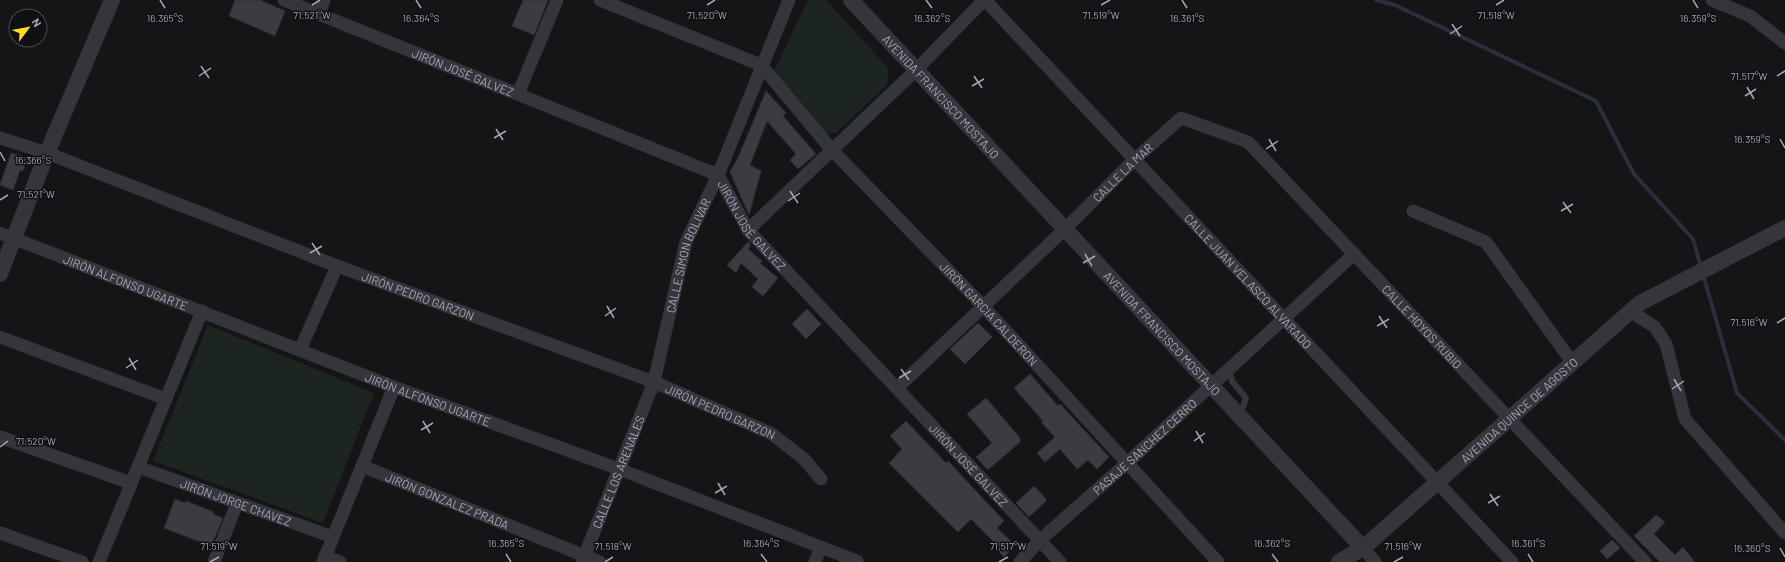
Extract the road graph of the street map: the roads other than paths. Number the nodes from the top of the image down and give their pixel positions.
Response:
1 (112, 0) edge
2 (284, 0) edge
3 (324, 0) edge
4 (557, 0) edge
5 (600, 0) edge
6 (789, 0) edge
7 (851, 0) edge
8 (985, 0) edge
9 (1712, 0) edge
10 (319, 14) junction
11 (1785, 43) edge
12 (761, 65) junction
13 (916, 70) junction
14 (518, 94) junction
15 (1181, 118) joint
16 (0, 138) edge
17 (832, 150) junction
18 (46, 153) junction
19 (1134, 160) junction
20 (718, 175) junction
21 (1413, 211) dead end
22 (1785, 228) edge
23 (1065, 229) junction
24 (748, 230) junction
25 (7, 235) edge
26 (1354, 254) junction
27 (337, 266) junction
28 (0, 274) edge
29 (983, 306) junction
30 (1630, 311) junction
31 (202, 312) junction
32 (1284, 318) junction
33 (0, 337) edge
34 (300, 350) junction
35 (1572, 362) junction
36 (1229, 369) junction
37 (654, 382) junction
38 (1211, 386) junction
39 (394, 387) junction
40 (896, 388) junction
41 (166, 399) junction
42 (1240, 416) junction
43 (1509, 418) junction
44 (0, 437) edge
45 (1127, 463) junction
46 (362, 466) junction
47 (138, 467) junction
48 (619, 469) junction
49 (821, 479) dead end
50 (1437, 482) junction
51 (132, 484) junction
52 (237, 503) junction
53 (0, 533) edge
54 (1785, 533) edge
55 (333, 537) junction
56 (1040, 541) junction
57 (821, 547) junction
58 (1358, 555) edge
59 (324, 559) edge
60 (584, 559) edge
61 (857, 561) dead end
62 (82, 562) edge
63 (99, 562) edge
64 (214, 562) edge
65 (340, 562) edge
66 (600, 562) edge
67 (815, 562) edge
68 (1020, 562) edge
69 (1060, 562) edge
70 (1218, 562) edge
71 (1339, 562) edge
72 (1375, 562) edge
73 (1512, 562) edge
74 (1645, 562) edge

1 - 18 street
2 - 10 street, JIRÓN JOSÉ GALVEZ
3 - 10 street
4 - 14 street
5 - 12 street
6 - 12 street, CALLE SIMON BOLIVAR
7 - 13 street, AVENIDA FRANCISCO MOSTAJO
8 - 13 street
8 - 19 street, CALLE JUAN VELASCO ALVARADO
9 - 11 street
10 - 14 street, JIRÓN JOSÉ GALVEZ
12 - 17 street, JIRÓN GARCIA CALDERON
12 - 20 street, CALLE SIMON BOLIVAR
13 - 17 street
13 - 23 street, AVENIDA FRANCISCO MOSTAJO
14 - 20 street, JIRÓN JOSÉ GALVEZ
15 - 19 street, CALLE LA MAR
15 - 26 street, CALLE HOYOS RUBIO
16 - 18 street, JIRÓN PEDRO GARZON
17 - 24 street
17 - 29 street, JIRÓN GARCIA CALDERON
18 - 25 street
18 - 27 street, JIRÓN PEDRO GARZON
19 - 23 street, CALLE LA MAR
19 - 32 street, CALLE JUAN VELASCO ALVARADO
20 - 24 street, JIRÓN JOSÉ GALVEZ
20 - 37 street, CALLE SIMON BOLIVAR
21 - 35 street
22 - 30 street, AVENIDA QUINCE DE AGOSTO
23 - 29 street, CALLE LA MAR
23 - 38 street, AVENIDA FRANCISCO MOSTAJO
24 - 40 street, JIRÓN JOSÉ GALVEZ
25 - 28 street
25 - 31 street, JIRÓN ALFONSO UGARTE
26 - 32 street, PASAJE SANCHEZ CERRO
26 - 43 street, CALLE HOYOS RUBIO
27 - 34 street
27 - 37 street, JIRÓN PEDRO GARZON
29 - 40 street, CALLE LA MAR
29 - 45 street, JIRÓN GARCIA CALDERON
30 - 35 street, AVENIDA QUINCE DE AGOSTO
30 - 54 street
31 - 34 street, JIRÓN ALFONSO UGARTE
31 - 41 street
32 - 36 street, PASAJE SANCHEZ CERRO
32 - 50 street, CALLE JUAN VELASCO ALVARADO
33 - 41 street
34 - 39 street, JIRÓN ALFONSO UGARTE
35 - 43 street, AVENIDA QUINCE DE AGOSTO
36 - 38 street, PASAJE SANCHEZ CERRO
36 - 42 lane
37 - 48 street, CALLE LOS ARENALES
37 - 49 street, JIRÓN PEDRO GARZON
38 - 42 street, AVENIDA FRANCISCO MOSTAJO
38 - 45 street, PASAJE SANCHEZ CERRO
39 - 46 street
39 - 48 street, JIRÓN ALFONSO UGARTE
40 - 56 street, JIRÓN JOSÉ GALVEZ
41 - 47 street
42 - 58 street, AVENIDA FRANCISCO MOSTAJO
43 - 50 street, AVENIDA QUINCE DE AGOSTO
43 - 74 street, CALLE HOYOS RUBIO
44 - 51 street
45 - 56 street, PASAJE SANCHEZ CERRO
45 - 70 street, JIRÓN GARCIA CALDERON
46 - 55 street
46 - 60 street, JIRÓN GONZALEZ PRADA
47 - 51 street
47 - 52 street, JIRÓN JORGE CHAVEZ
48 - 57 street, JIRÓN ALFONSO UGARTE
48 - 60 street, CALLE LOS ARENALES
50 - 58 street, AVENIDA QUINCE DE AGOSTO
50 - 73 street, CALLE JUAN VELASCO ALVARADO
51 - 63 street
52 - 55 street, JIRÓN JORGE CHAVEZ
52 - 64 street
53 - 62 street
55 - 59 street
56 - 68 street, PASAJE SANCHEZ CERRO
56 - 69 street, JIRÓN JOSÉ GALVEZ
57 - 61 street, JIRÓN ALFONSO UGARTE
57 - 67 street
58 - 71 street, AVENIDA QUINCE DE AGOSTO
58 - 72 street, AVENIDA FRANCISCO MOSTAJO
59 - 65 street
60 - 66 street, JIRÓN GONZALEZ PRADA

